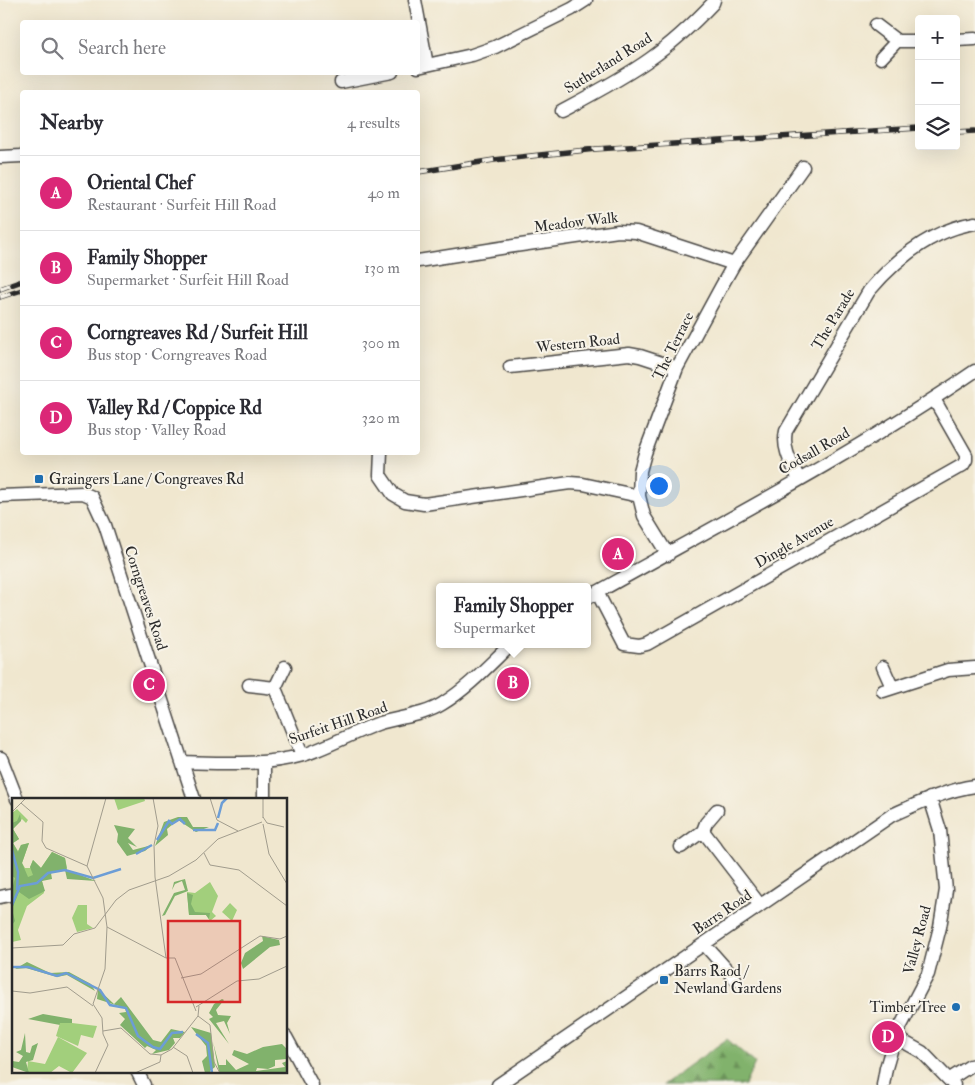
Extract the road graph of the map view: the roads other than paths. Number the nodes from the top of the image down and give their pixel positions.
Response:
1 (415, 0) edge
2 (586, 0) edge
3 (714, 0) edge
4 (417, 20) edge
5 (876, 25) dead end
6 (960, 40) edge
7 (975, 40) edge
8 (897, 41) junction
9 (915, 41) edge
10 (420, 47) edge
11 (881, 58) dead end
12 (422, 66) edge
13 (377, 75) edge
14 (341, 82) dead end
15 (561, 111) dead end
16 (20, 156) edge
17 (0, 157) edge
18 (802, 167) dead end
19 (975, 224) edge
20 (420, 261) edge
21 (734, 264) junction
22 (510, 367) dead end
23 (677, 368) junction
24 (975, 371) edge
25 (934, 399) junction
26 (380, 455) edge
27 (798, 479) junction
28 (0, 496) edge
29 (639, 496) junction
30 (668, 555) junction
31 (592, 595) edge
32 (507, 648) edge
33 (285, 666) dead end
34 (883, 667) dead end
35 (975, 668) edge
36 (249, 685) dead end
37 (275, 688) junction
38 (302, 755) junction
39 (1, 758) edge
40 (182, 762) junction
41 (264, 762) junction
42 (975, 786) edge
43 (17, 798) edge
44 (194, 798) edge
45 (264, 798) edge
46 (930, 798) junction
47 (718, 810) dead end
48 (703, 832) junction
49 (681, 847) dead end
50 (760, 905) junction
51 (704, 944) junction
52 (736, 980) dead end
53 (895, 1037) junction
54 (288, 1041) edge
55 (975, 1065) edge
56 (138, 1072) edge
57 (952, 1082) edge
58 (144, 1085) edge
59 (312, 1085) edge
60 (498, 1085) edge
61 (883, 1085) edge

1 - 4 street
2 - 12 street
3 - 15 street, Sutherland Road
5 - 8 street
6 - 7 street
8 - 9 street
8 - 11 street
10 - 12 street
13 - 14 street
16 - 17 street
18 - 21 street, The Terrace
19 - 27 street, The Parade
20 - 21 street, Meadow Walk
21 - 23 street, The Terrace
22 - 23 street, Western Road
23 - 29 street, The Terrace
24 - 25 street, Codsall Road
25 - 27 street, Codsall Road
25 - 31 street, Dingle Avenue
26 - 29 street
27 - 30 street, Codsall Road
28 - 40 street, Corngreaves Road
29 - 30 street, The Terrace
30 - 31 street
32 - 38 street, Surfeit Hill Road
33 - 37 street
34 - 35 street
36 - 37 street
37 - 38 street
38 - 41 street, Surfeit Hill Road
39 - 43 street
40 - 41 street, Surfeit Hill Road
40 - 44 street, Corngreaves Road
41 - 45 street
42 - 46 street, Barrs Road
46 - 50 street, Barrs Road
46 - 53 street, Valley Road
47 - 48 street
48 - 49 street
48 - 50 street
50 - 51 street, Barrs Road
51 - 52 street
51 - 60 street, Barrs Road
53 - 57 street
53 - 61 street, Valley Road
54 - 59 street
55 - 57 street
56 - 58 street

